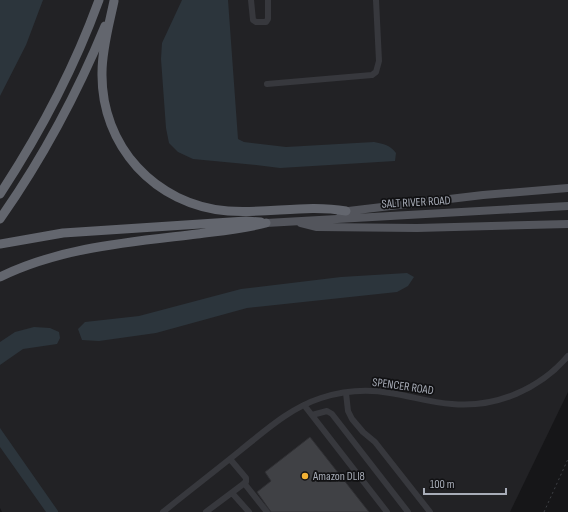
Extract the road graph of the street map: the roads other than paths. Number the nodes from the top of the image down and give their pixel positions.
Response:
1 (99, 0) edge
2 (114, 0) edge
3 (251, 0) edge
4 (268, 0) edge
5 (376, 0) edge
6 (267, 84) dead end
7 (568, 188) edge
8 (0, 194) edge
9 (568, 206) edge
10 (346, 211) junction
11 (0, 220) edge
12 (293, 221) junction
13 (266, 223) junction
14 (568, 224) edge
15 (0, 244) edge
16 (0, 277) edge
17 (568, 356) edge
18 (346, 392) junction
19 (304, 405) junction
20 (312, 415) junction
21 (230, 459) junction
22 (244, 483) junction
23 (232, 493) junction
24 (163, 512) edge
25 (206, 512) edge
26 (249, 512) edge
27 (267, 512) edge
28 (387, 512) edge
29 (408, 512) edge
30 (430, 512) edge

1 - 8 highway
2 - 10 highway
2 - 11 highway
3 - 4 street
5 - 6 street
7 - 10 main road
9 - 12 main road, SALT RIVER ROAD
10 - 12 main road
12 - 13 main road, SALT RIVER ROAD
12 - 14 main road
13 - 15 highway
13 - 16 highway
17 - 18 street, SPENCER ROAD
18 - 19 street, SPENCER ROAD
18 - 30 street
19 - 20 street
19 - 21 street, SPENCER ROAD
20 - 28 street
20 - 29 street
21 - 22 street
21 - 24 street, SPENCER ROAD
22 - 23 street
22 - 27 street
23 - 25 street
23 - 26 street

